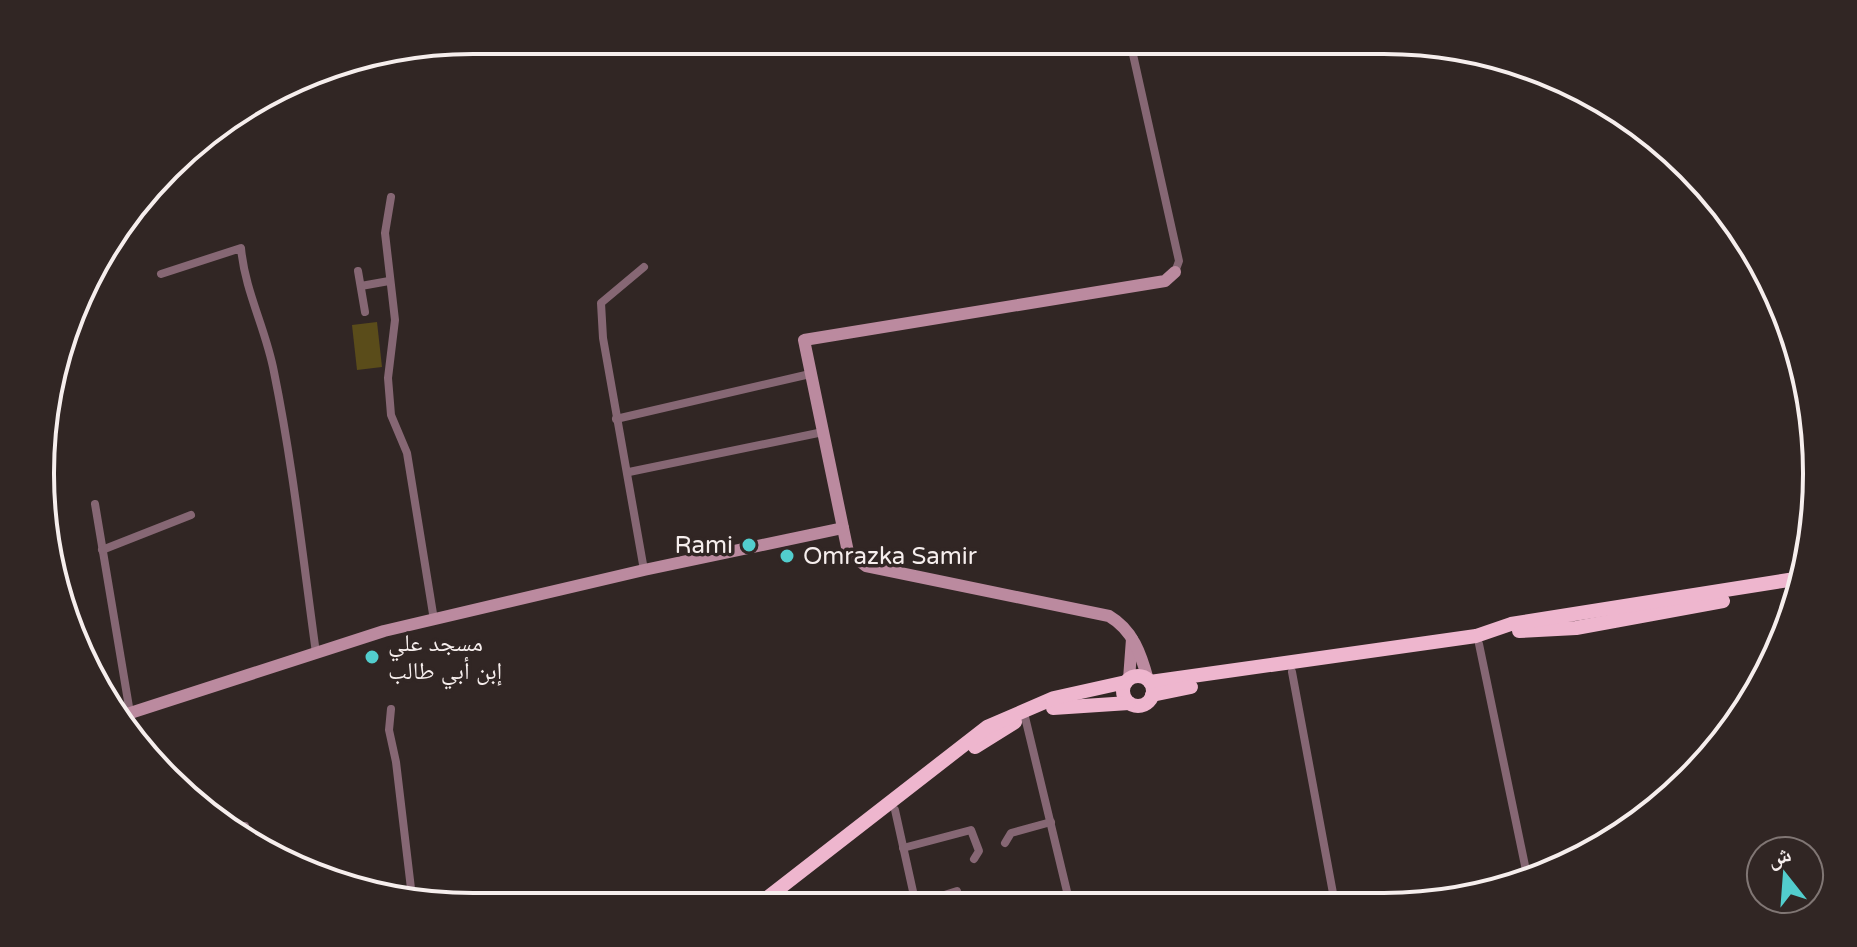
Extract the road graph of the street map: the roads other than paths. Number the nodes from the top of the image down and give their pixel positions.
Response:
1 (1133, 54) edge
2 (391, 197) dead end
3 (644, 267) dead end
4 (358, 271) dead end
5 (1175, 272) joint
6 (161, 274) dead end
7 (389, 281) junction
8 (361, 286) junction
9 (365, 312) dead end
10 (810, 374) junction
11 (616, 419) junction
12 (823, 432) junction
13 (629, 472) junction
14 (95, 504) dead end
15 (191, 515) dead end
16 (843, 528) junction
17 (102, 550) junction
18 (644, 570) junction
19 (1789, 580) edge
20 (1786, 590) edge
21 (434, 620) junction
22 (1132, 639) junction
23 (1479, 644) junction
24 (316, 653) junction
25 (1292, 672) junction
26 (1127, 681) junction
27 (1150, 685) junction
28 (1129, 703) junction
29 (124, 705) edge
30 (391, 709) dead end
31 (129, 713) edge
32 (1025, 717) junction
33 (895, 810) junction
34 (1051, 822) junction
35 (1005, 843) dead end
36 (903, 848) junction
37 (974, 859) dead end
38 (1526, 868) edge
39 (411, 888) edge
40 (957, 891) dead end
41 (773, 893) edge
42 (788, 893) edge
43 (913, 893) edge
44 (951, 893) edge
45 (1067, 893) edge
46 (1333, 893) edge

1 - 5 street
2 - 7 street
3 - 11 street
4 - 8 street
5 - 10 main road
6 - 24 street
7 - 8 street
7 - 21 street
8 - 9 street
10 - 11 street
10 - 12 main road
11 - 13 street
12 - 13 street
12 - 16 main road
13 - 18 street
14 - 17 street
15 - 17 street
16 - 18 main road
16 - 22 main road
17 - 29 street
18 - 21 main road
19 - 27 highway
20 - 23 highway
21 - 24 main road
22 - 26 main road
22 - 27 main road
23 - 25 highway
23 - 38 street
24 - 31 main road
25 - 27 highway
25 - 46 street
26 - 27 highway
26 - 28 highway
26 - 41 highway
27 - 28 highway
28 - 32 highway
30 - 39 street
32 - 33 highway
32 - 34 street
33 - 36 street
33 - 42 highway
34 - 35 street
34 - 45 street
36 - 37 street
36 - 43 street
40 - 44 street

